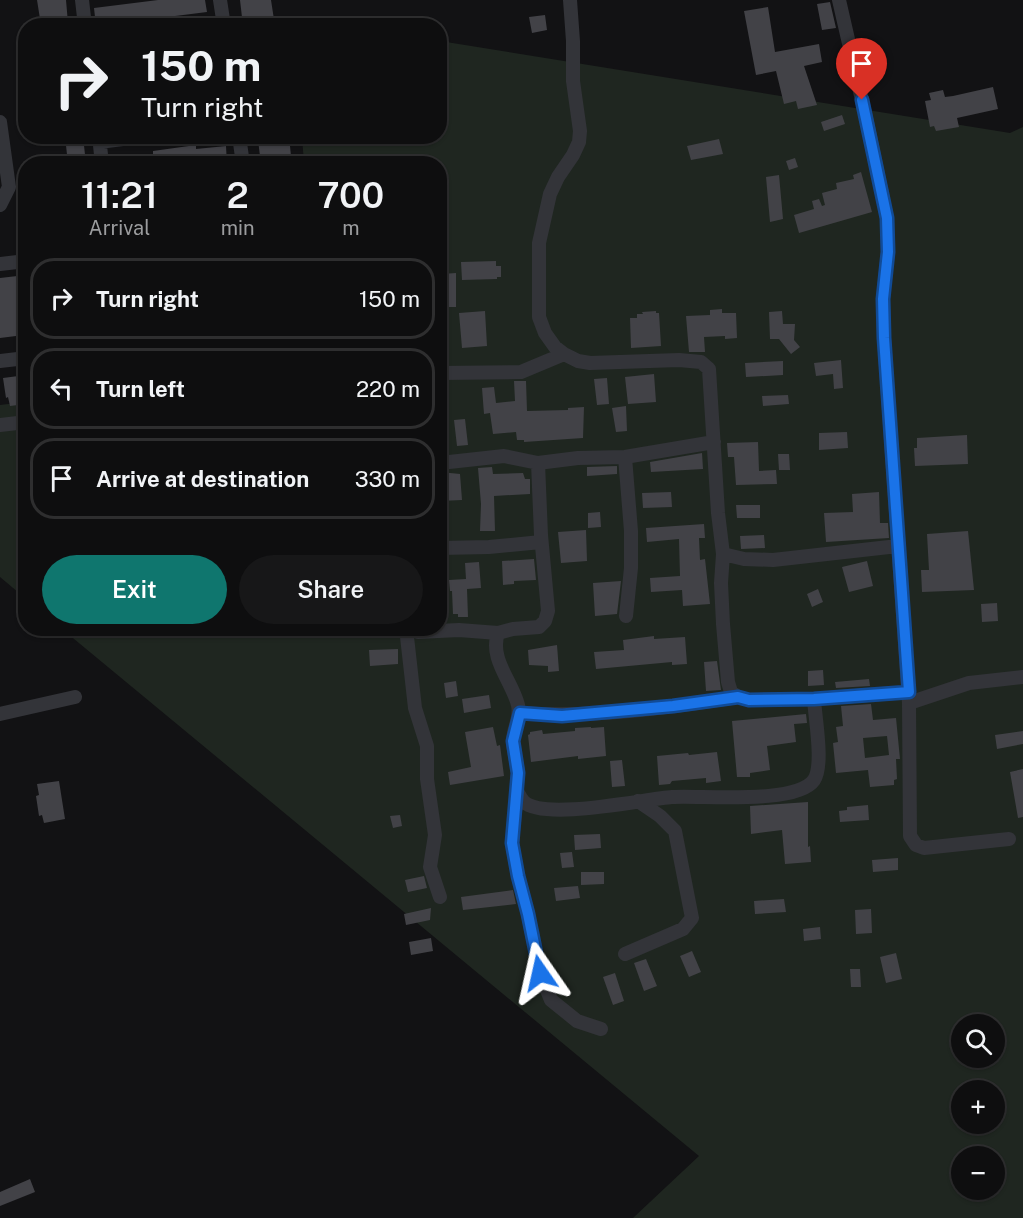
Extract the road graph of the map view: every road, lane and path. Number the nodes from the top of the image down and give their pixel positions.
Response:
1 (82, 0) edge
2 (220, 0) edge
3 (570, 0) edge
4 (839, 0) edge
5 (84, 18) edge
6 (223, 18) edge
7 (0, 122) edge
8 (0, 205) edge
9 (18, 262) edge
10 (0, 264) edge
11 (564, 354) junction
12 (18, 359) edge
13 (0, 361) edge
14 (447, 373) edge
15 (18, 423) edge
16 (0, 425) edge
17 (714, 442) junction
18 (625, 458) junction
19 (447, 462) edge
20 (538, 463) junction
21 (541, 542) junction
22 (898, 546) junction
23 (447, 548) edge
24 (723, 554) junction
25 (626, 616) dead end
26 (447, 631) edge
27 (498, 633) junction
28 (407, 636) edge
29 (1023, 677) edge
30 (75, 697) dead end
31 (738, 697) junction
32 (909, 698) junction
33 (814, 699) junction
34 (520, 713) junction
35 (0, 714) edge
36 (517, 791) junction
37 (638, 801) junction
38 (1009, 839) dead end
39 (440, 897) dead end
40 (626, 954) dead end
41 (602, 1029) dead end

1 - 5 street
2 - 6 street
3 - 11 street
4 - 22 street
7 - 8 street
9 - 10 street
11 - 14 street
11 - 17 street
12 - 13 street
15 - 16 street
17 - 18 street
17 - 24 street
18 - 20 street
18 - 25 street
19 - 20 street
20 - 21 street
21 - 23 street
21 - 27 street
22 - 24 street
22 - 32 street
24 - 31 street
26 - 27 street
27 - 34 street
28 - 39 street
29 - 32 street
30 - 35 street
31 - 33 street
31 - 34 street
32 - 33 street
32 - 38 street
33 - 37 street
34 - 36 street
36 - 37 street
36 - 41 street
37 - 40 street

